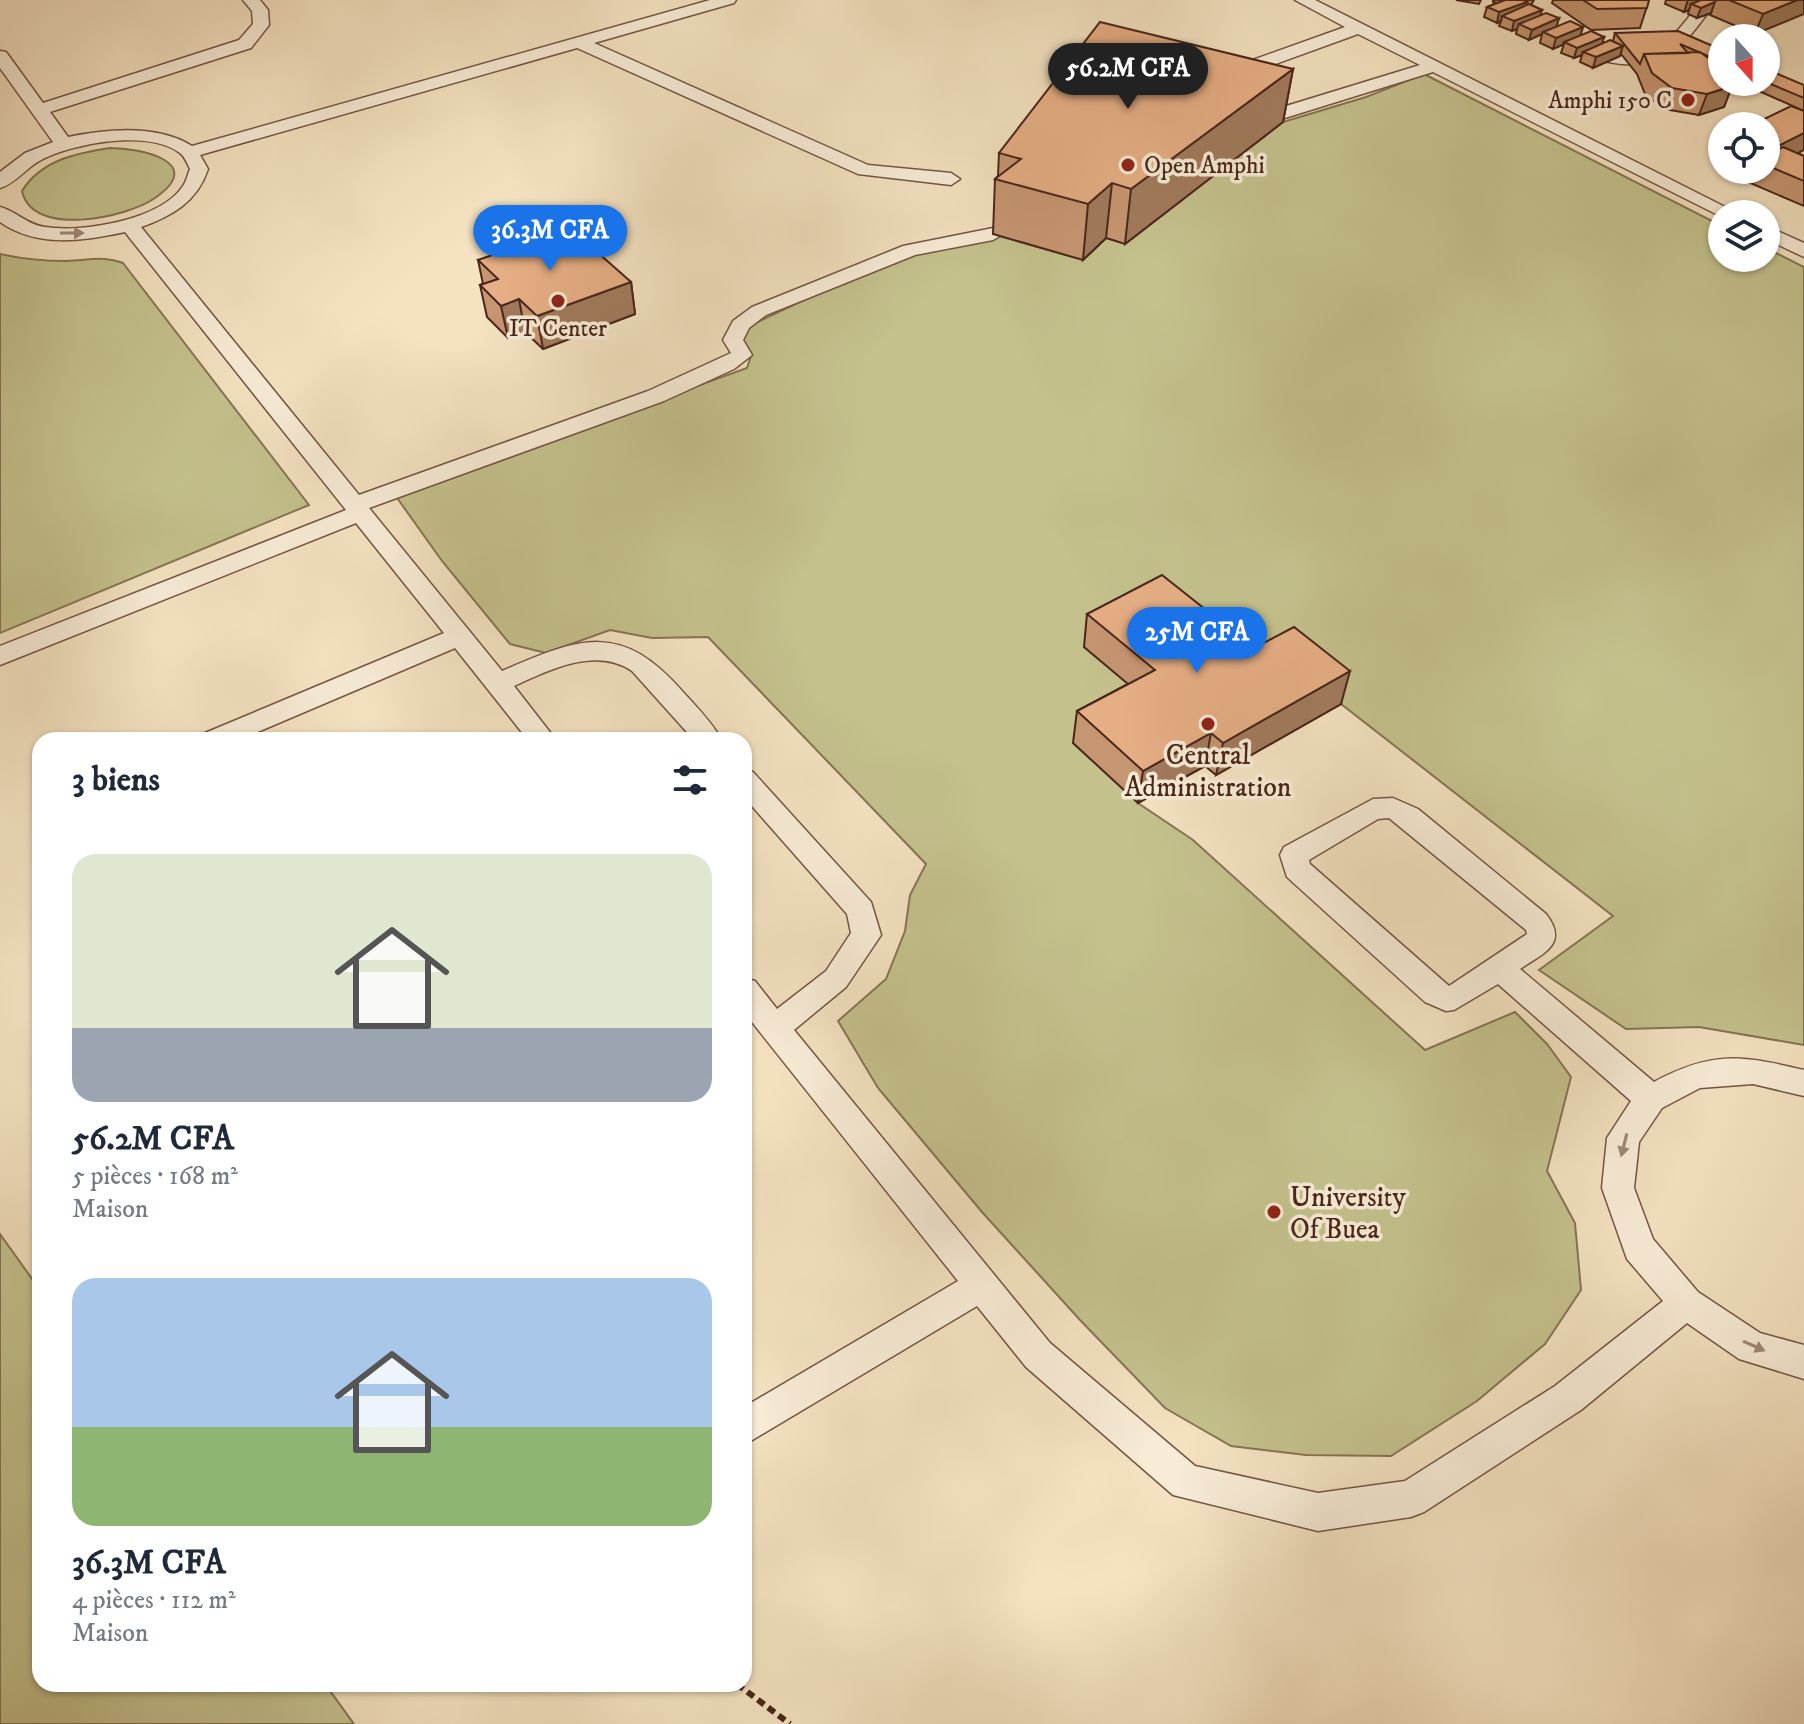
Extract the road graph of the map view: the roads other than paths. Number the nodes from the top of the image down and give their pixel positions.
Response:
1 (251, 0) edge
2 (728, 0) edge
3 (1303, 0) edge
4 (1721, 0) edge
5 (1697, 4) edge
6 (1359, 28) junction
7 (1560, 39) edge
8 (578, 42) junction
9 (0, 56) edge
10 (1648, 57) junction
11 (1434, 66) junction
12 (1663, 74) edge
13 (1217, 79) edge
14 (38, 110) junction
15 (1266, 118) edge
16 (64, 144) junction
17 (190, 152) junction
18 (951, 179) dead end
19 (0, 182) edge
20 (1708, 203) edge
21 (0, 213) edge
22 (129, 225) junction
23 (993, 234) dead end
24 (1780, 238) edge
25 (1802, 247) edge
26 (357, 509) junction
27 (460, 636) junction
28 (0, 656) edge
29 (498, 683) junction
30 (233, 732) edge
31 (537, 732) edge
32 (702, 732) edge
33 (752, 788) edge
34 (1499, 968) junction
35 (752, 1000) edge
36 (774, 1028) junction
37 (1804, 1083) edge
38 (1651, 1099) junction
39 (982, 1285) junction
40 (1686, 1303) junction
41 (1804, 1362) edge
42 (752, 1422) edge

1 - 14 lane
2 - 8 lane
3 - 6 lane
4 - 5 lane
5 - 10 lane
6 - 11 lane
6 - 13 lane
7 - 10 lane
8 - 17 lane
8 - 18 lane
9 - 14 lane
10 - 12 lane
11 - 15 lane
11 - 20 lane
14 - 16 lane
16 - 17 lane
16 - 19 lane
17 - 22 lane
21 -> 22 lane
22 - 26 lane
23 - 26 lane
24 - 25 lane
26 - 27 lane
26 - 28 lane
27 - 29 lane
27 - 30 lane
29 - 31 lane
29 - 32 lane
33 - 36 lane
34 - 34 lane
34 - 38 lane
35 - 36 lane
36 - 39 lane
37 - 38 lane
38 -> 40 lane
39 - 40 lane
39 - 42 lane
40 -> 41 lane

